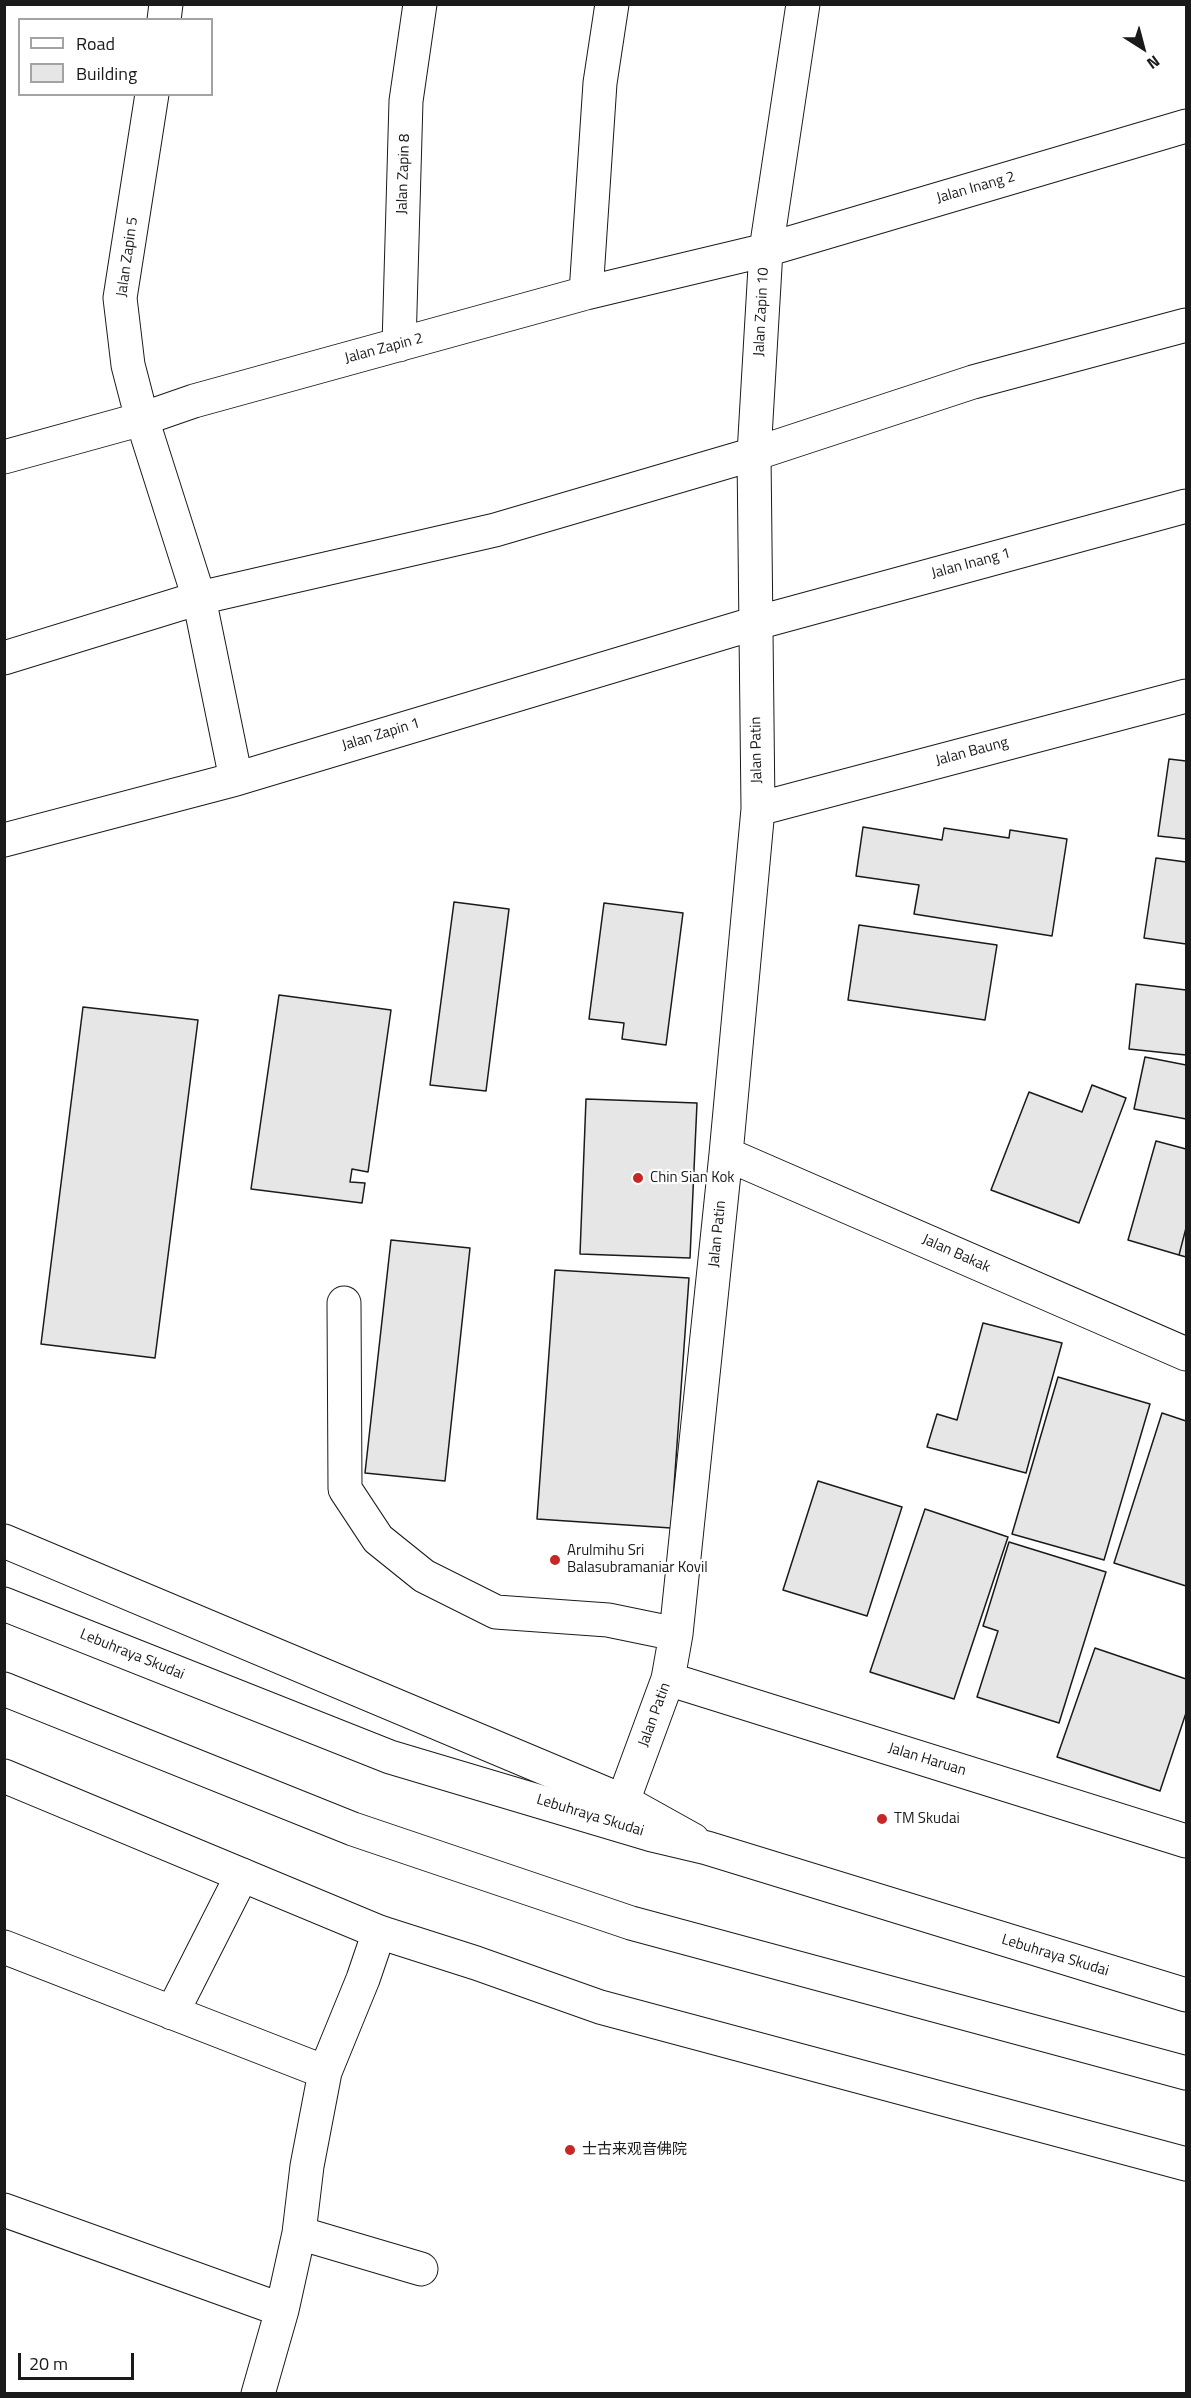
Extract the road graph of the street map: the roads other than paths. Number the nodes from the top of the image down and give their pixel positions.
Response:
1 (420, 4) edge
2 (612, 4) edge
3 (803, 4) edge
4 (152, 96) edge
5 (1186, 126) edge
6 (766, 250) junction
7 (586, 293) junction
8 (1186, 325) edge
9 (399, 345) junction
10 (142, 419) junction
11 (754, 454) junction
12 (4, 457) edge
13 (1186, 506) edge
14 (199, 598) junction
15 (756, 622) junction
16 (4, 658) edge
17 (1186, 696) edge
18 (236, 779) junction
19 (758, 809) junction
20 (4, 840) edge
21 (726, 1154) junction
22 (344, 1303) dead end
23 (1186, 1354) edge
24 (4, 1541) edge
25 (4, 1604) edge
26 (676, 1634) junction
27 (668, 1679) junction
28 (4, 1689) edge
29 (4, 1776) edge
30 (623, 1801) junction
31 (1186, 1841) edge
32 (707, 1848) junction
33 (242, 1875) junction
34 (379, 1932) junction
35 (4, 1947) edge
36 (1186, 1995) edge
37 (172, 2013) junction
38 (326, 2072) junction
39 (1186, 2073) edge
40 (1186, 2164) edge
41 (4, 2210) edge
42 (299, 2233) junction
43 (421, 2269) dead end
44 (282, 2310) junction
45 (258, 2394) edge

1 - 9 main road, Jalan Zapin 8
2 - 7 main road
3 - 6 main road, Jalan Zapin 10
4 - 10 main road, Jalan Zapin 5
5 - 6 main road, Jalan Inang 2
6 - 7 main road, Jalan Zapin 2
6 - 11 main road, Jalan Zapin 10
7 - 9 main road, Jalan Zapin 2
8 - 11 main road
9 - 10 main road, Jalan Zapin 2
10 - 12 main road, Jalan Zapin 2
10 - 14 main road, Jalan Zapin 5
11 - 14 main road
11 - 15 main road, Jalan Zapin 10
13 - 15 main road, Jalan Inang 1
14 - 16 main road
14 - 18 main road, Jalan Zapin 5
15 - 18 main road, Jalan Zapin 1
15 - 19 main road, Jalan Patin
17 - 19 main road, Jalan Baung
18 - 20 main road, Jalan Zapin 1
19 - 21 main road, Jalan Patin
21 - 23 main road, Jalan Bakak
21 - 26 main road, Jalan Patin
22 - 26 main road
24 - 30 main road
25 - 32 main road, Lebuhraya Skudai
26 - 27 main road, Jalan Patin
27 - 30 main road, Jalan Patin
27 - 31 main road, Jalan Haruan
28 - 39 main road
29 - 33 main road
30 - 32 main road
32 - 36 main road, Lebuhraya Skudai
33 - 34 main road
33 - 37 main road
34 - 38 main road
34 - 40 main road
35 - 37 main road
37 - 38 main road
38 - 42 main road
41 - 44 main road
42 - 43 main road
42 - 44 main road
44 - 45 main road

